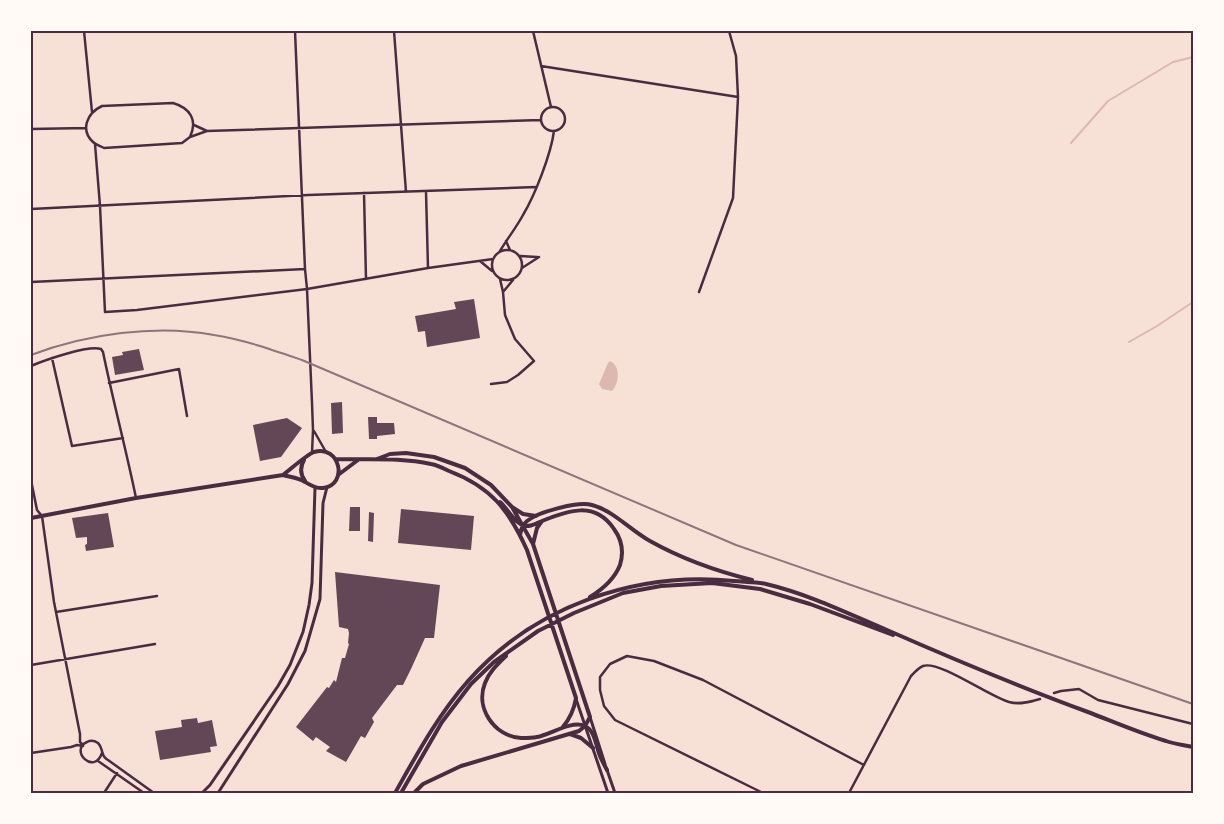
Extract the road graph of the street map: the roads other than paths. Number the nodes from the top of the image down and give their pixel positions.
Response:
1 (84, 31) edge
2 (295, 31) edge
3 (394, 31) edge
4 (533, 31) edge
5 (729, 31) edge
6 (541, 66) junction
7 (738, 97) junction
8 (551, 107) junction
9 (92, 112) junction
10 (541, 120) junction
11 (194, 125) junction
12 (400, 125) junction
13 (86, 128) junction
14 (300, 128) junction
15 (31, 130) edge
16 (207, 131) junction
17 (554, 131) junction
18 (190, 137) junction
19 (95, 144) junction
20 (536, 187) junction
21 (426, 191) junction
22 (406, 192) junction
23 (364, 193) junction
24 (302, 196) junction
25 (100, 206) junction
26 (31, 209) edge
27 (506, 241) junction
28 (510, 250) junction
29 (500, 251) junction
30 (520, 256) junction
31 (493, 259) junction
32 (480, 262) junction
33 (305, 268) junction
34 (428, 268) junction
35 (522, 268) junction
36 (493, 272) junction
37 (104, 278) junction
38 (366, 279) junction
39 (500, 279) junction
40 (513, 280) junction
41 (31, 282) edge
42 (307, 289) junction
43 (503, 292) junction
44 (698, 292) dead end
45 (52, 358) junction
46 (31, 366) edge
47 (109, 383) junction
48 (491, 384) dead end
49 (187, 416) dead end
50 (313, 430) junction
51 (123, 438) junction
52 (326, 452) junction
53 (312, 453) junction
54 (306, 458) junction
55 (335, 459) junction
56 (377, 459) junction
57 (359, 460) junction
58 (283, 475) junction
59 (338, 475) junction
60 (31, 480) edge
61 (306, 482) junction
62 (315, 488) junction
63 (327, 488) junction
64 (487, 491) junction
65 (136, 498) junction
66 (512, 507) junction
67 (42, 516) junction
68 (536, 516) junction
69 (31, 518) edge
70 (542, 521) junction
71 (523, 526) junction
72 (520, 535) junction
73 (532, 544) junction
74 (764, 584) junction
75 (158, 596) dead end
76 (583, 601) junction
77 (56, 612) junction
78 (155, 644) dead end
79 (516, 646) junction
80 (945, 655) junction
81 (65, 658) junction
82 (31, 664) edge
83 (1054, 693) dead end
84 (576, 698) junction
85 (1040, 699) dead end
86 (590, 717) junction
87 (1193, 724) edge
88 (585, 726) junction
89 (562, 728) junction
90 (80, 734) junction
91 (570, 734) junction
92 (88, 742) junction
93 (83, 746) junction
94 (71, 747) junction
95 (1193, 747) edge
96 (593, 748) junction
97 (31, 753) edge
98 (81, 753) junction
99 (102, 754) junction
100 (98, 761) junction
101 (864, 765) junction
102 (607, 770) junction
103 (117, 773) junction
104 (104, 793) edge
105 (144, 793) edge
106 (154, 793) edge
107 (202, 793) edge
108 (218, 793) edge
109 (395, 793) edge
110 (401, 793) edge
111 (414, 793) edge
112 (608, 793) edge
113 (615, 793) edge
114 (763, 793) edge
115 (849, 793) edge

1 - 9 street
2 - 14 street
3 - 12 street
4 - 6 street
5 - 7 street
6 - 7 street
6 - 8 street
7 - 44 street
8 - 10 street
8 - 17 street
9 - 11 street
9 - 13 street
10 - 12 street
10 - 17 street
11 - 16 street
11 - 18 street
12 - 14 street
12 - 22 street
13 - 15 street
13 - 19 street
14 - 16 street
14 - 24 street
16 - 18 street
17 - 20 street
18 - 19 street
19 - 25 street
20 - 21 street
20 - 27 street
21 - 22 street
21 - 34 street
22 - 23 street
23 - 24 street
23 - 38 street
24 - 25 street
24 - 33 street
25 - 26 street
25 - 37 street
27 - 28 street
27 - 29 street
28 - 29 street
28 - 30 street
29 - 31 street
30 - 35 street
30 - 35 street
31 - 32 street
31 - 36 street
32 - 34 street
32 - 36 street
33 - 37 street
33 - 42 street
34 - 38 street
35 - 40 street
36 - 39 street
37 - 41 street
37 - 42 street
38 - 42 street
39 - 40 street
39 - 43 street
40 - 43 street
42 - 50 street
43 - 48 street
45 - 46 street
45 - 47 street
45 - 51 street
47 - 49 street
47 - 51 street
50 - 52 street
50 - 53 street
51 - 65 street
52 - 53 main road
52 - 55 main road
53 - 54 main road
54 - 58 main road
54 - 61 main road
55 - 57 main road
55 - 59 main road
56 - 57 main road
56 - 64 main road
56 - 66 main road
57 - 59 main road
58 - 61 main road
58 - 65 main road
59 - 63 main road
60 - 67 street
61 - 62 main road
62 - 63 main road
62 - 107 main road
63 - 108 main road
64 - 71 main road
64 - 72 main road
65 - 67 main road
66 - 68 main road
66 - 71 main road
67 - 69 main road
67 - 77 street
68 - 71 main road
68 - 74 main road
70 - 71 main road
70 - 73 main road
70 - 76 main road
71 - 72 main road
71 - 73 main road
72 - 84 main road
73 - 86 main road
74 - 76 main road
74 - 80 main road
75 - 77 street
76 - 109 main road
77 - 81 street
78 - 81 street
79 - 80 main road
79 - 89 main road
79 - 110 main road
80 - 95 main road
81 - 82 street
81 - 90 street
83 - 87 street
84 - 88 main road
84 - 89 main road
85 - 101 street
86 - 88 main road
86 - 102 main road
88 - 89 main road
88 - 91 main road
88 - 96 main road
88 - 102 main road
90 - 92 street
90 - 93 street
91 - 96 main road
91 - 111 main road
92 - 93 street
92 - 99 street
93 - 94 street
93 - 98 street
94 - 97 street
94 - 98 street
96 - 112 main road
98 - 100 street
99 - 100 street
99 - 106 street
100 - 103 street
101 - 114 street
101 - 115 street
102 - 113 main road
103 - 104 street
103 - 105 street

